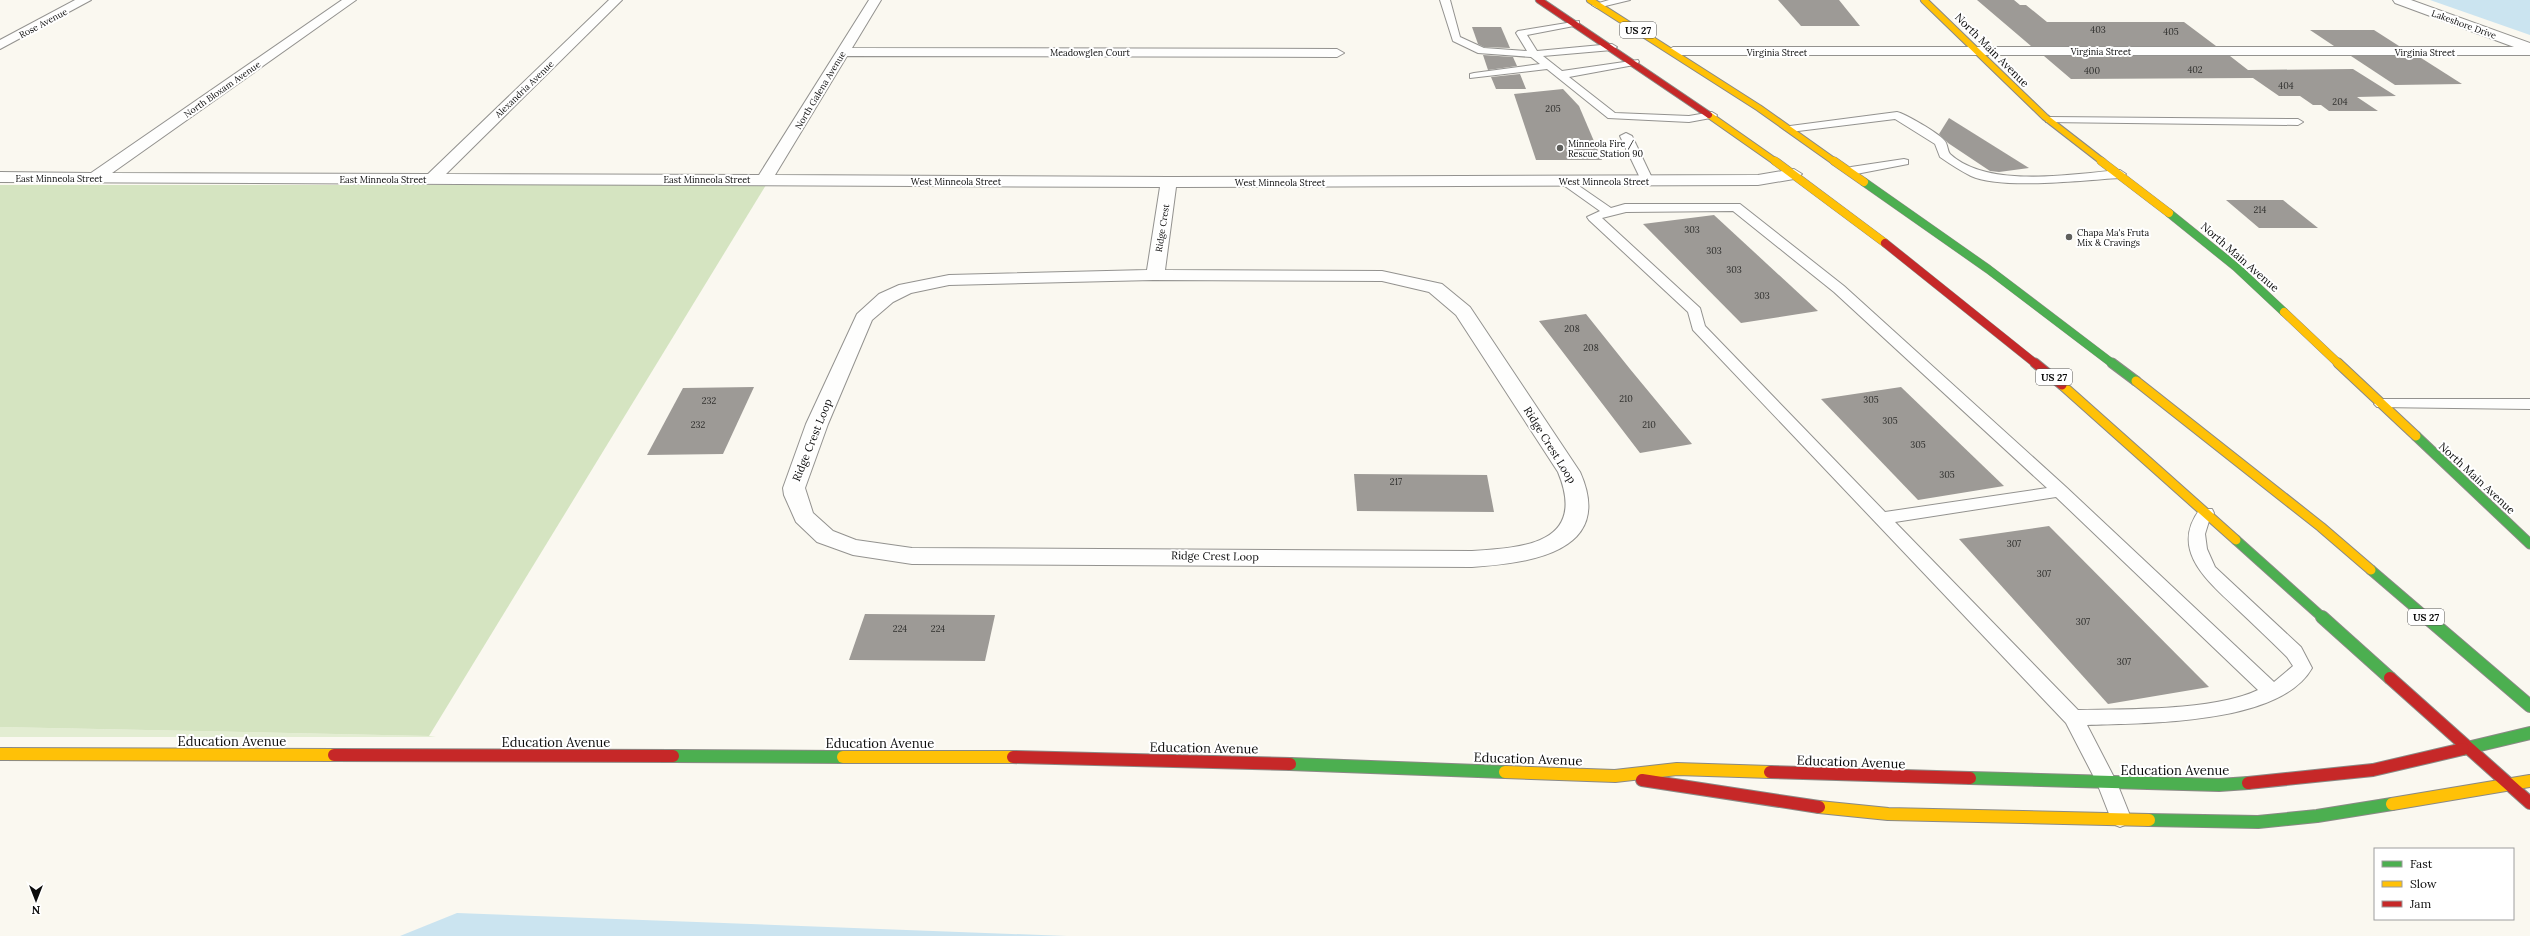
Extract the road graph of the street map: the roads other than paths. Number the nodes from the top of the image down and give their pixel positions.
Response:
1 (85, 0) edge
2 (350, 0) edge
3 (616, 0) edge
4 (875, 0) edge
5 (1445, 0) edge
6 (1539, 0) edge
7 (1625, 0) edge
8 (1924, 0) edge
9 (2399, 0) edge
10 (1594, 2) edge
11 (1576, 24) junction
12 (0, 45) edge
13 (1612, 47) junction
14 (2530, 48) edge
15 (1673, 51) junction
16 (1976, 51) junction
17 (2530, 51) edge
18 (843, 52) junction
19 (1337, 53) dead end
20 (1534, 54) junction
21 (1634, 62) junction
22 (1549, 66) junction
23 (1560, 75) junction
24 (1474, 76) dead end
25 (1712, 115) junction
26 (2050, 120) junction
27 (2298, 122) dead end
28 (1790, 129) junction
29 (1626, 136) dead end
30 (1904, 162) dead end
31 (1851, 171) junction
32 (1794, 174) junction
33 (2120, 174) junction
34 (0, 177) edge
35 (94, 178) junction
36 (432, 179) junction
37 (766, 180) junction
38 (1648, 180) junction
39 (1566, 181) junction
40 (1170, 182) junction
41 (1609, 212) junction
42 (1155, 274) junction
43 (2382, 404) junction
44 (2530, 404) edge
45 (2060, 491) junction
46 (2206, 513) junction
47 (1883, 518) junction
48 (2530, 544) edge
49 (2272, 692) junction
50 (2530, 706) edge
51 (2073, 718) junction
52 (2530, 732) edge
53 (2468, 747) junction
54 (0, 754) edge
55 (1615, 776) junction
56 (2530, 781) edge
57 (2107, 783) junction
58 (2511, 786) junction
59 (2530, 803) edge
60 (2120, 818) junction

1 - 12 street, Rose Avenue
2 - 35 street, North Bloxam Avenue
3 - 36 street, Alexandria Avenue
4 - 18 street, North Galena Avenue
5 - 20 lane
6 - 11 main road, US 27
7 - 10 lane
8 - 16 main road, North Main Avenue
9 - 14 street, Lakeshore Drive
10 - 15 main road, US 27
11 - 13 main road, US 27
11 - 20 lane
13 - 20 lane
13 - 21 main road, US 27
15 - 16 street, Virginia Street
15 - 28 main road, US 27
16 - 17 street, Virginia Street
16 - 26 main road, North Main Avenue
18 - 19 street, Meadowglen Court
18 - 37 street, North Galena Avenue
20 - 22 lane
21 - 23 lane
21 - 25 main road, US 27
22 - 23 lane
22 - 24 lane
23 - 25 lane
25 - 32 main road, US 27
26 - 27 lane
26 - 33 main road, North Main Avenue
28 - 31 main road, US 27
28 - 33 lane
29 - 38 lane
30 - 31 lane
31 - 50 main road, US 27
32 - 38 street, West Minneola Street
32 - 46 main road, US 27
33 - 43 main road, North Main Avenue
34 - 35 street, East Minneola Street
35 - 36 street, East Minneola Street
36 - 37 street, East Minneola Street
37 - 40 street, West Minneola Street
38 - 39 street, West Minneola Street
39 - 40 street, West Minneola Street
39 - 41 lane
40 - 42 street, Ridge Crest
41 - 45 lane
41 - 47 lane
42 - 42 street, Ridge Crest Loop
43 - 44 lane
43 - 48 main road, North Main Avenue
45 - 47 lane
45 - 49 lane
46 - 49 lane
46 - 53 main road, US 27
47 - 51 lane
49 - 51 lane
51 - 57 lane
52 - 53 main road, Education Avenue
53 - 57 main road, Education Avenue
53 - 58 main road, US 27
54 - 55 main road, Education Avenue
55 - 57 main road, Education Avenue
55 - 60 main road
56 - 58 main road
57 - 60 lane
58 - 59 main road, US 27
58 - 60 main road

